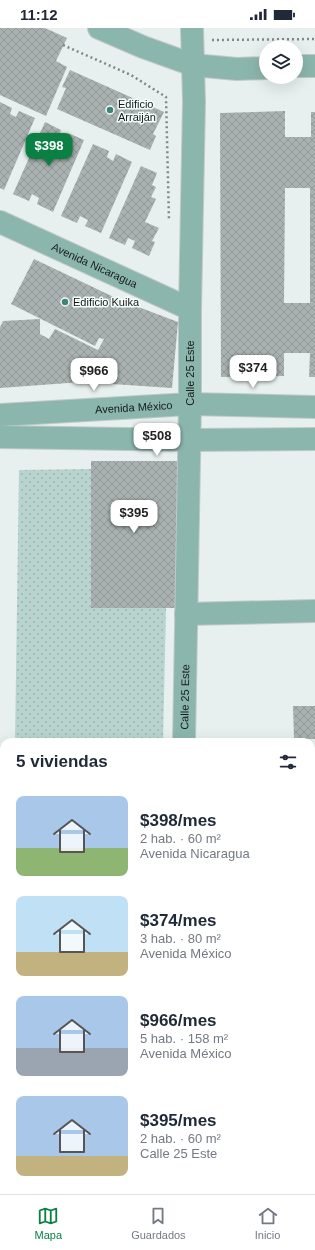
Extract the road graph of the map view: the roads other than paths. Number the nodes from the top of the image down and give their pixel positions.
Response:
1 (99, 28) edge
2 (202, 31) edge
3 (193, 65) junction
4 (303, 66) edge
5 (315, 66) edge
6 (259, 68) edge
7 (0, 222) edge
8 (190, 309) junction
9 (190, 404) junction
10 (315, 408) edge
11 (0, 415) edge
12 (0, 437) edge
13 (315, 439) edge
14 (189, 440) junction
15 (315, 611) edge
16 (186, 614) junction
17 (184, 738) edge

1 - 3 street
2 - 3 street, Calle 25 Este
3 - 6 street
3 - 8 street, Calle 25 Este
4 - 5 street
7 - 8 street, Avenida Nicaragua
8 - 9 street, Calle 25 Este
9 - 10 street, Avenida México
9 - 11 street, Avenida México
9 - 14 street, Calle 25 Este
12 - 14 street
13 - 14 street
14 - 16 street, Calle 25 Este
15 - 16 street
16 - 17 street, Calle 25 Este

